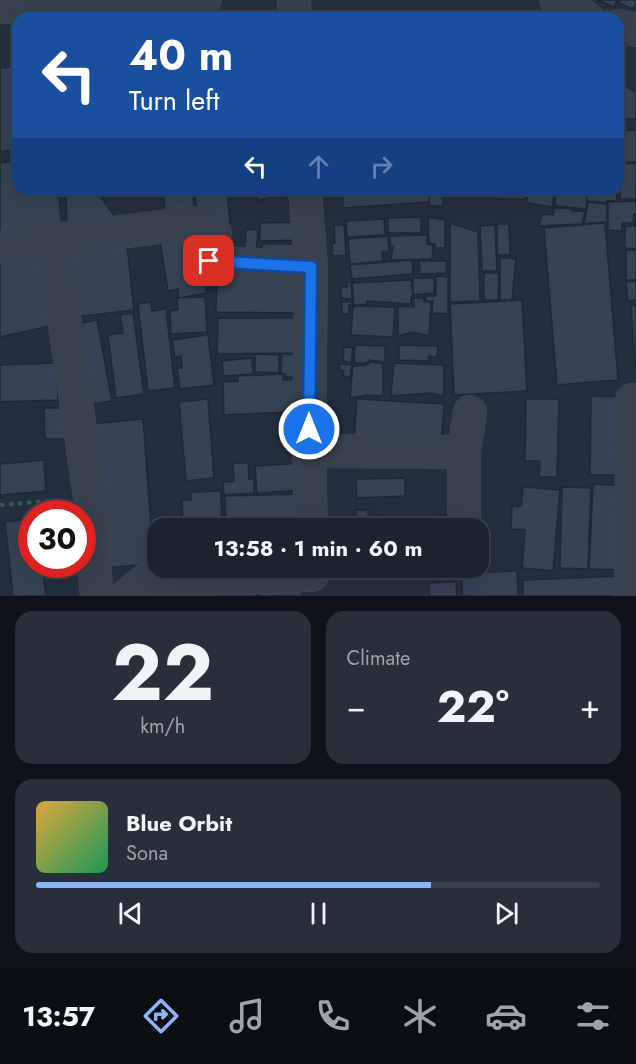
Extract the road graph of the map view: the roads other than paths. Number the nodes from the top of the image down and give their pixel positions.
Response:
1 (205, 0) edge
2 (556, 0) edge
3 (0, 7) edge
4 (577, 12) edge
5 (305, 195) edge
6 (53, 242) junction
7 (0, 247) edge
8 (311, 267) junction
9 (632, 400) dead end
10 (470, 412) dead end
11 (309, 451) junction
12 (464, 452) junction
13 (311, 518) edge
14 (464, 518) edge
15 (313, 579) edge
16 (101, 595) edge
17 (631, 596) edge

1 - 3 street
2 - 4 street
5 - 8 street
6 - 7 street
6 - 8 street
6 - 16 street
8 - 11 street
9 - 17 street
10 - 12 street
11 - 12 street
11 - 13 street
12 - 14 street
15 - 16 street

